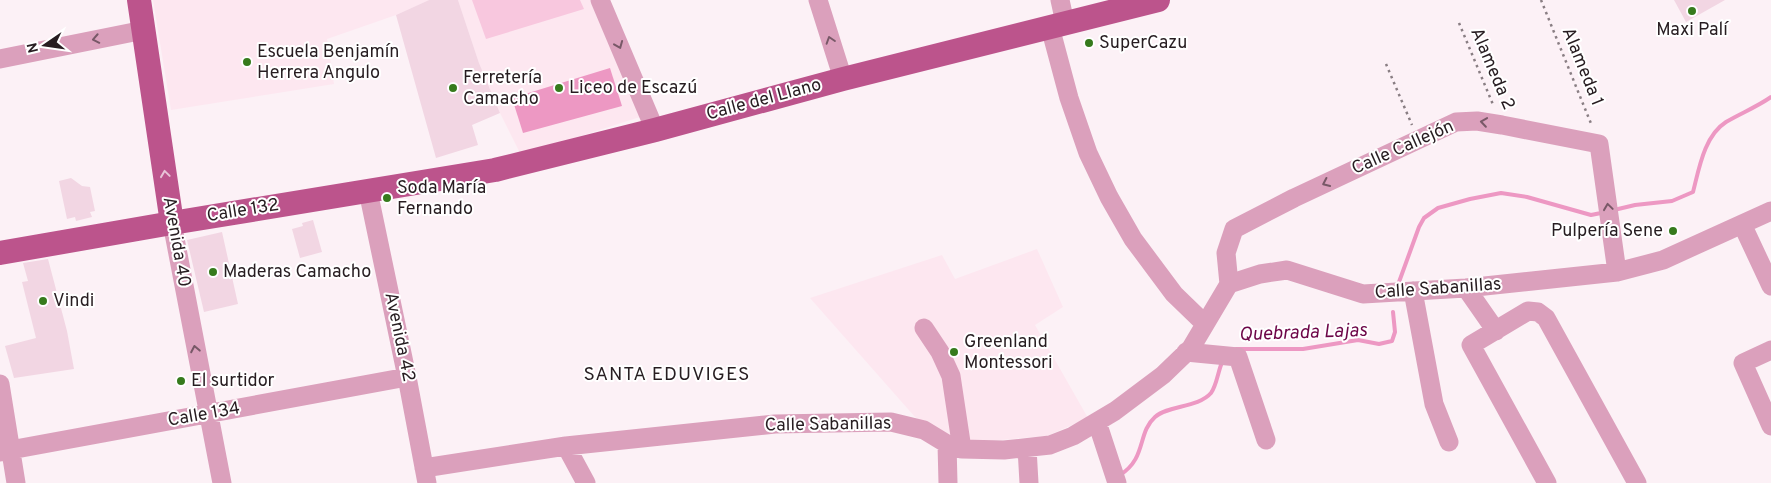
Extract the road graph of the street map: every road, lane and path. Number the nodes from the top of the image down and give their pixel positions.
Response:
1 (139, 0) edge
2 (600, 0) edge
3 (818, 0) edge
4 (1060, 0) edge
5 (1157, 0) edge
6 (1541, 0) edge
7 (1459, 23) dead end
8 (1058, 25) junction
9 (144, 30) junction
10 (0, 59) edge
11 (1386, 64) dead end
12 (843, 79) junction
13 (1502, 125) junction
14 (655, 130) junction
15 (1418, 140) junction
16 (1599, 144) junction
17 (368, 191) junction
18 (1771, 211) edge
19 (172, 223) junction
20 (1742, 224) junction
21 (0, 253) edge
22 (1617, 272) junction
23 (1229, 284) junction
24 (1771, 286) edge
25 (1466, 288) junction
26 (1413, 291) junction
27 (1205, 324) junction
28 (924, 328) dead end
29 (1496, 331) junction
30 (1771, 350) edge
31 (1186, 352) junction
32 (407, 377) junction
33 (0, 384) edge
34 (208, 415) junction
35 (1097, 422) junction
36 (1771, 426) edge
37 (1266, 440) dead end
38 (1449, 442) dead end
39 (566, 446) junction
40 (955, 447) junction
41 (1027, 448) junction
42 (5, 451) edge
43 (425, 475) edge
44 (1114, 476) edge
45 (16, 483) edge
46 (222, 483) edge
47 (586, 483) edge
48 (948, 483) edge
49 (1029, 483) edge
50 (1547, 483) edge
51 (1637, 483) edge

1 - 9 main road, Avenida 40
2 -> 14 street
12 -> 3 street
4 - 8 street
5 - 8 main road, Calle del Llano
6 - 16 path, Alameda 1
7 - 13 path, Alameda 2
8 - 12 main road, Calle del Llano
8 - 27 street
9 -> 10 street
19 -> 9 main road, Avenida 40
11 - 15 path
12 - 14 main road, Calle del Llano
13 -> 15 street, Calle Callejón
13 - 16 street, Calle Callejón
14 - 17 main road, Calle del Llano
15 -> 23 street, Calle Callejón
22 -> 16 street
17 - 19 main road, Calle 132
17 - 32 street, Avenida 42
18 - 20 street, Calle Sabanillas
19 - 21 main road, Calle 132
34 -> 19 street, Avenida 40
20 - 22 street, Calle Sabanillas
20 - 24 street
22 - 25 street, Calle Sabanillas
23 - 26 street, Calle Sabanillas
23 - 27 street
25 - 26 street, Calle Sabanillas
25 - 29 street
26 - 38 street
27 - 31 street
28 - 40 street
29 - 50 street
29 - 51 street
30 - 36 street
31 - 35 street
31 - 37 street
32 - 34 street, Calle 134
32 - 43 street, Avenida 42
33 - 42 street
34 - 42 street, Calle 134
34 - 46 street, Avenida 40
35 - 41 street
35 - 44 street
39 - 40 street, Calle Sabanillas
39 - 43 street, Calle Sabanillas
39 - 47 street
40 - 41 street
40 - 48 street
41 - 49 street
42 - 45 street

